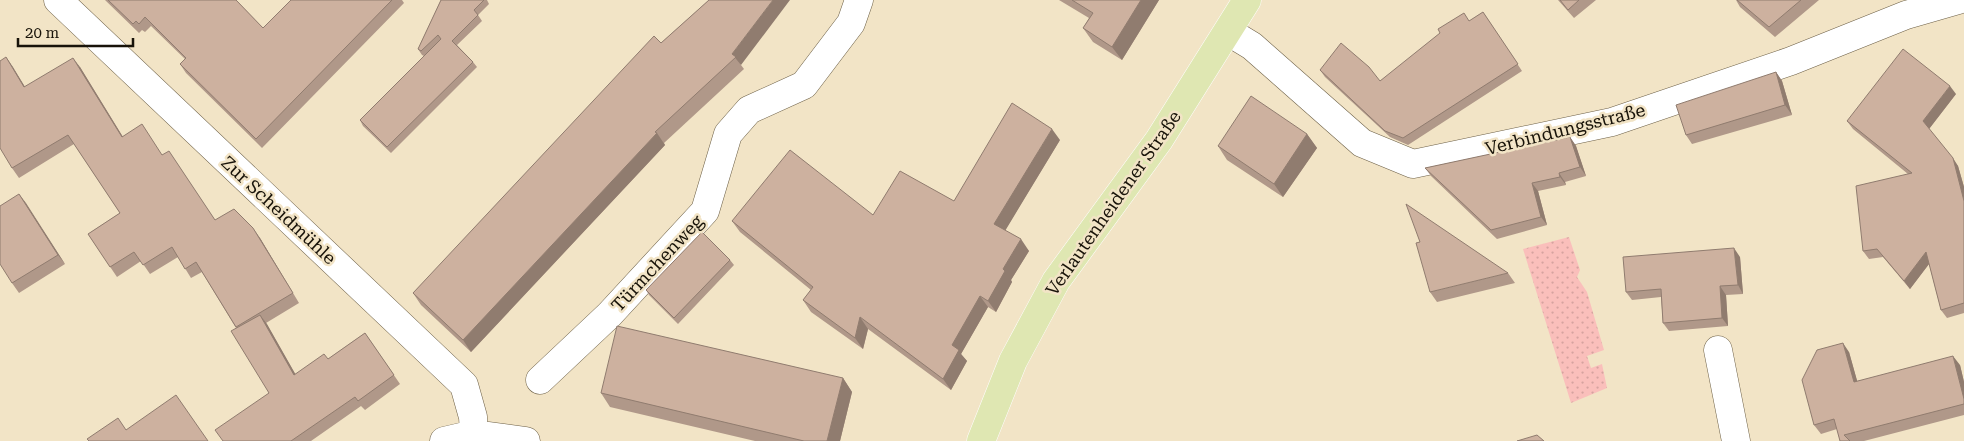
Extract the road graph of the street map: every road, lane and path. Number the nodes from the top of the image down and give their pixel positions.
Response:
1 (58, 0) edge
2 (859, 0) edge
3 (1247, 0) edge
4 (1958, 0) edge
5 (1896, 8) edge
6 (1229, 32) junction
7 (1718, 350) dead end
8 (540, 380) dead end
9 (474, 434) junction
10 (444, 441) edge
11 (526, 441) edge
12 (981, 441) edge
13 (1736, 441) edge

1 - 9 street, Zur Scheidmühle
2 - 8 street, Türmchenweg
3 - 6 main road, Verlautenheidener Straße
4 - 5 street, Verbindungsstraße
5 - 6 street, Verbindungsstraße
6 - 12 main road, Verlautenheidener Straße
7 - 13 street
9 - 10 street
9 - 11 street

